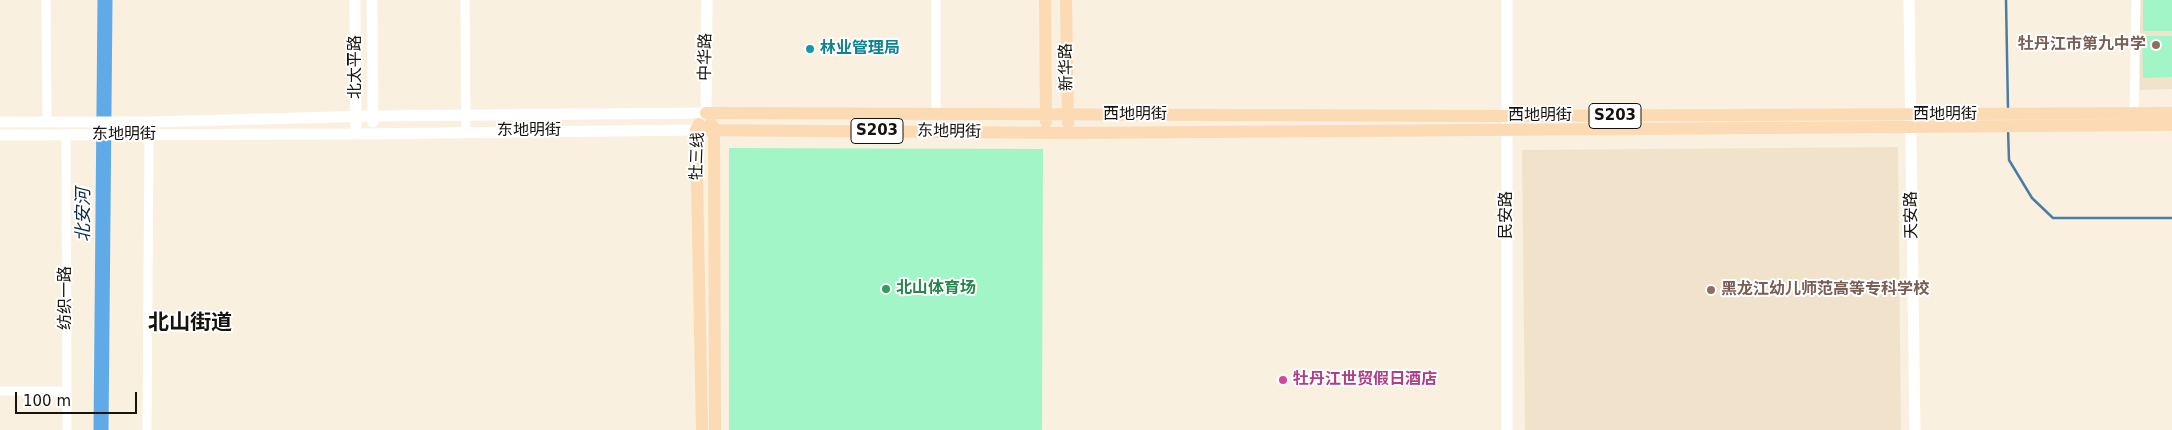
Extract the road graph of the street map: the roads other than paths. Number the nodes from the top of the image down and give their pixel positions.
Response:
1 (46, 0) edge
2 (355, 0) edge
3 (372, 0) edge
4 (465, 0) edge
5 (707, 0) edge
6 (936, 0) edge
7 (1045, 0) edge
8 (1066, 0) edge
9 (1507, 0) edge
10 (1909, 0) edge
11 (2136, 0) edge
12 (706, 113) junction
13 (2134, 113) junction
14 (2172, 113) edge
15 (466, 115) junction
16 (936, 115) junction
17 (356, 116) junction
18 (373, 116) junction
19 (1057, 116) junction
20 (1506, 116) junction
21 (1910, 121) junction
22 (0, 122) edge
23 (46, 122) junction
24 (2172, 125) edge
25 (696, 130) junction
26 (714, 130) junction
27 (1507, 130) junction
28 (466, 131) junction
29 (374, 133) junction
30 (1057, 133) junction
31 (356, 134) junction
32 (69, 135) junction
33 (149, 135) junction
34 (0, 136) edge
35 (0, 391) edge
36 (67, 391) junction
37 (67, 430) edge
38 (147, 430) edge
39 (702, 430) edge
40 (715, 430) edge
41 (1507, 430) edge
42 (1915, 430) edge

1 - 23 street
2 - 17 main road, 北太平路
3 - 18 main road, 北太平路
4 - 15 street
5 - 12 main road, 中华路
6 - 16 street
7 - 19 main road
8 - 19 main road, 新华路
9 - 20 main road, 民安路
10 - 21 main road, 天安路
11 - 13 street
12 - 15 main road, 东地明街
12 - 16 main road, 东地明街 / S203
12 - 25 main road, 牡三线
12 - 26 main road, 牡三线
13 - 14 main road, 西地明街 / S203
13 - 21 main road, 西地明街 / S203
15 - 18 main road, 东地明街
15 - 28 street
16 - 19 main road, 东地明街 / S203
17 - 18 main road, 东地明街
17 - 23 main road, 东地明街
17 - 31 main road, 北太平路
18 - 29 main road, 北太平路
19 - 20 main road, 西地明街 / S203
19 - 30 main road, 新华路
19 - 30 main road
20 - 21 main road, 西地明街 / S203
20 - 27 main road, 民安路
21 - 24 main road, 西地明街 / S203
21 - 27 main road, 西地明街 / S203
21 - 42 main road, 天安路
22 - 23 main road, 东地明街
25 - 26 main road, 东地明街 / S203
25 - 28 main road, 东地明街
25 - 39 main road, 牡三线
26 - 30 main road, 东地明街 / S203
26 - 40 main road, 牡三线
27 - 30 main road, 西地明街 / S203
27 - 41 main road, 民安路
28 - 29 main road, 东地明街
29 - 31 main road, 东地明街
31 - 33 main road, 东地明街
32 - 33 main road, 东地明街
32 - 34 main road, 东地明街
32 - 36 street, 纺织一路
33 - 38 street
35 - 36 street
36 - 37 street, 纺织一路

